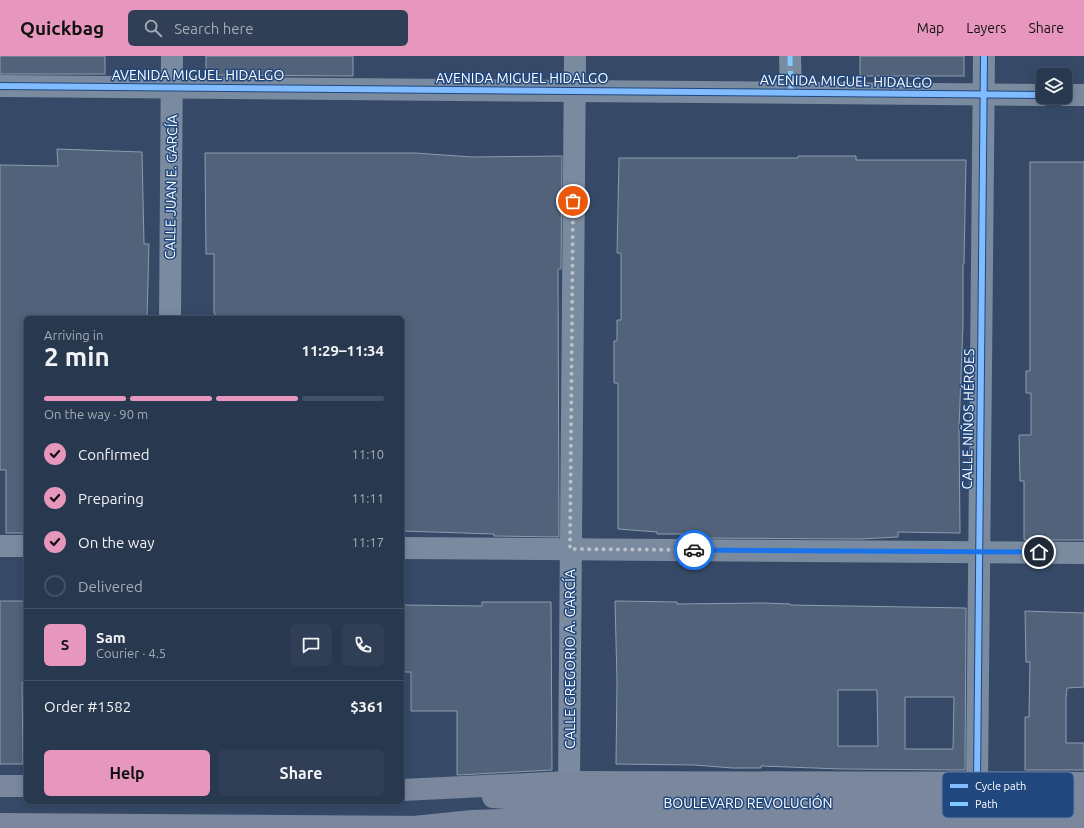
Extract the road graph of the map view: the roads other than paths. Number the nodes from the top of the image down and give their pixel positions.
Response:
1 (172, 56) edge
2 (575, 56) edge
3 (790, 56) edge
4 (984, 56) edge
5 (0, 86) edge
6 (172, 87) junction
7 (574, 91) junction
8 (791, 92) junction
9 (983, 94) junction
10 (1036, 94) edge
11 (1072, 95) edge
12 (1084, 95) edge
13 (170, 316) edge
14 (0, 546) edge
15 (24, 546) edge
16 (404, 548) edge
17 (570, 549) junction
18 (979, 552) junction
19 (1084, 553) edge
20 (977, 772) edge
21 (568, 782) junction
22 (942, 782) edge
23 (1074, 783) edge
24 (1084, 783) edge
25 (0, 786) edge
26 (24, 786) edge
27 (408, 790) edge
28 (1074, 804) edge
29 (1084, 804) edge
30 (942, 806) edge
31 (608, 810) junction
32 (942, 818) edge
33 (954, 818) edge
34 (1084, 821) edge
35 (0, 824) edge
36 (166, 827) edge
37 (414, 827) junction
38 (463, 828) edge

1 - 6 street, CALLE JUAN E. GARCÍA
2 - 7 street, CALLE GREGORIO A. GARCÍA
3 - 8 street
4 - 9 street, CALLE NIÑOS HÉROES
5 - 6 street, AVENIDA MIGUEL HIDALGO
6 - 7 street, AVENIDA MIGUEL HIDALGO
6 - 13 street, CALLE JUAN E. GARCÍA
7 - 8 street, AVENIDA MIGUEL HIDALGO
7 - 17 street, CALLE GREGORIO A. GARCÍA
8 - 9 street, AVENIDA MIGUEL HIDALGO
9 - 10 street, AVENIDA MIGUEL HIDALGO
9 - 18 street, CALLE NIÑOS HÉROES
11 - 12 street
14 - 15 street
16 - 17 street
17 - 18 street
17 - 21 street, CALLE GREGORIO A. GARCÍA
18 - 19 street
18 - 20 street, CALLE NIÑOS HÉROES
21 - 22 main road
21 - 27 main road
23 - 24 main road
25 - 26 main road
27 - 31 main road, BOULEVARD REVOLUCIÓN
28 - 29 main road, BOULEVARD REVOLUCIÓN
30 - 31 main road, BOULEVARD REVOLUCIÓN
31 - 32 main road, BOULEVARD REVOLUCIÓN
31 - 37 main road, BOULEVARD REVOLUCIÓN
33 - 34 main road, BOULEVARD REVOLUCIÓN
35 - 36 main road, BOULEVARD REVOLUCIÓN
36 - 37 main road, BOULEVARD REVOLUCIÓN
37 - 38 main road, BOULEVARD REVOLUCIÓN

